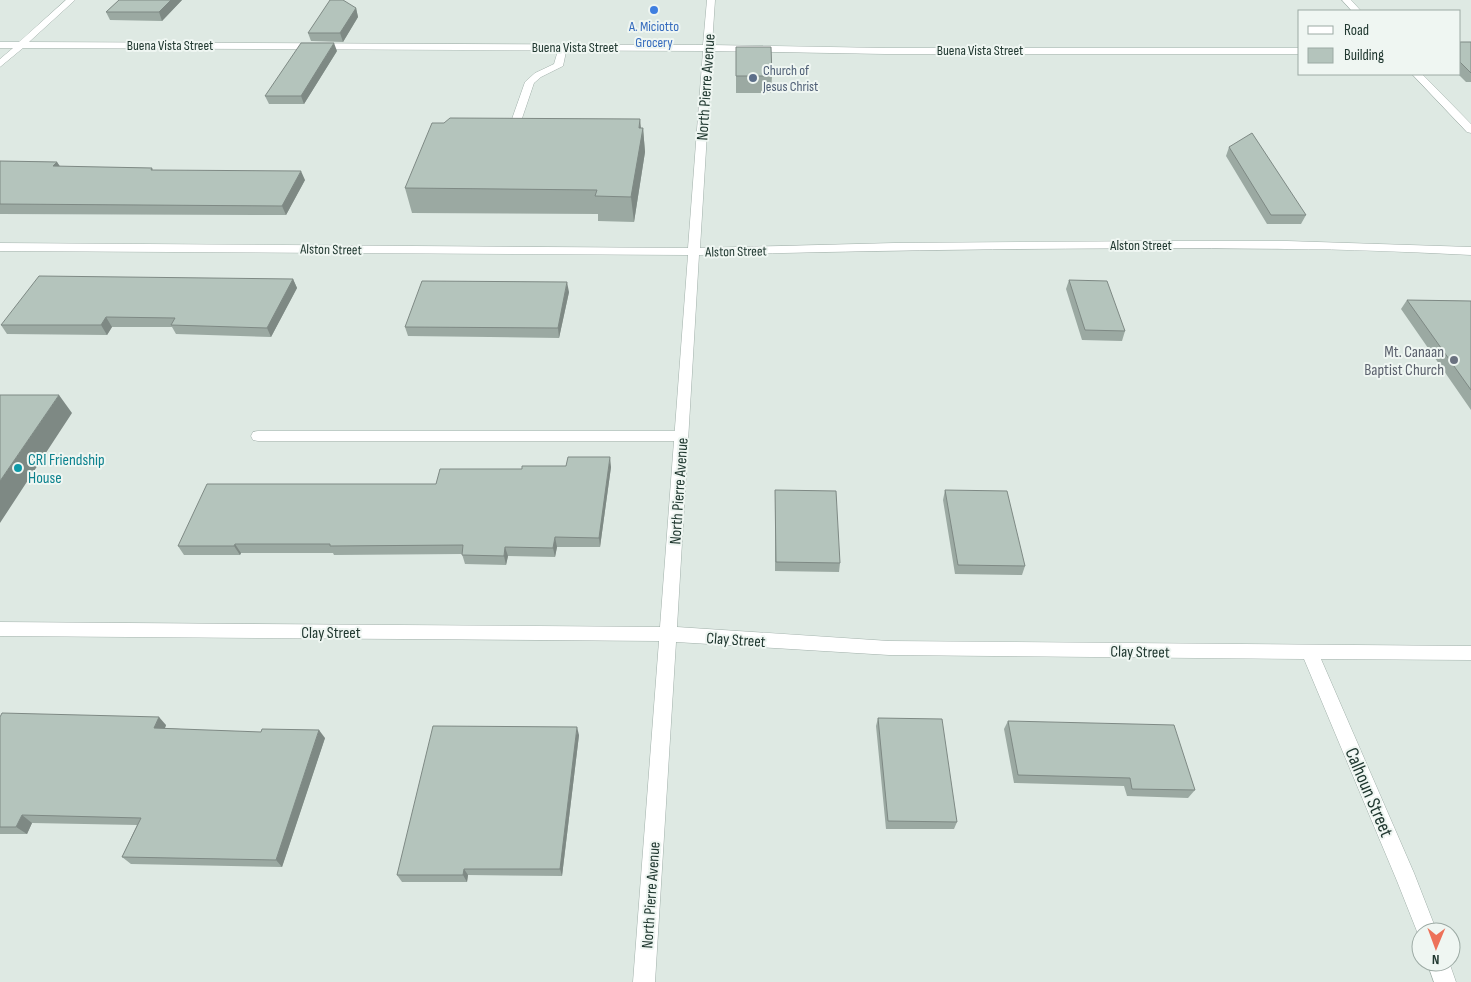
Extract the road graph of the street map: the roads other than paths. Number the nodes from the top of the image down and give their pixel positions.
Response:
1 (71, 0) edge
2 (711, 0) edge
3 (1346, 0) edge
4 (1356, 10) edge
5 (0, 45) edge
6 (22, 45) junction
7 (563, 47) junction
8 (708, 48) junction
9 (1298, 51) edge
10 (0, 64) edge
11 (1418, 75) edge
12 (1471, 130) edge
13 (512, 133) edge
14 (0, 247) edge
15 (1471, 251) edge
16 (694, 252) junction
17 (258, 436) dead end
18 (682, 436) junction
19 (0, 629) edge
20 (668, 634) junction
21 (1310, 653) junction
22 (1471, 653) edge
23 (1423, 922) edge
24 (644, 982) edge

1 - 6 street
2 - 8 street, North Pierre Avenue
3 - 4 street
5 - 6 street, Buena Vista Street
6 - 7 street, Buena Vista Street
6 - 10 street
7 - 8 street, Buena Vista Street
7 - 13 street
8 - 9 street, Buena Vista Street
8 - 16 street, North Pierre Avenue
11 - 12 street
14 - 16 street, Alston Street
15 - 16 street, Alston Street
16 - 18 street, North Pierre Avenue
17 - 18 street
18 - 20 street, North Pierre Avenue
19 - 20 street, Clay Street
20 - 21 street, Clay Street
20 - 24 street, North Pierre Avenue
21 - 22 street, Clay Street
21 - 23 street, Calhoun Street

